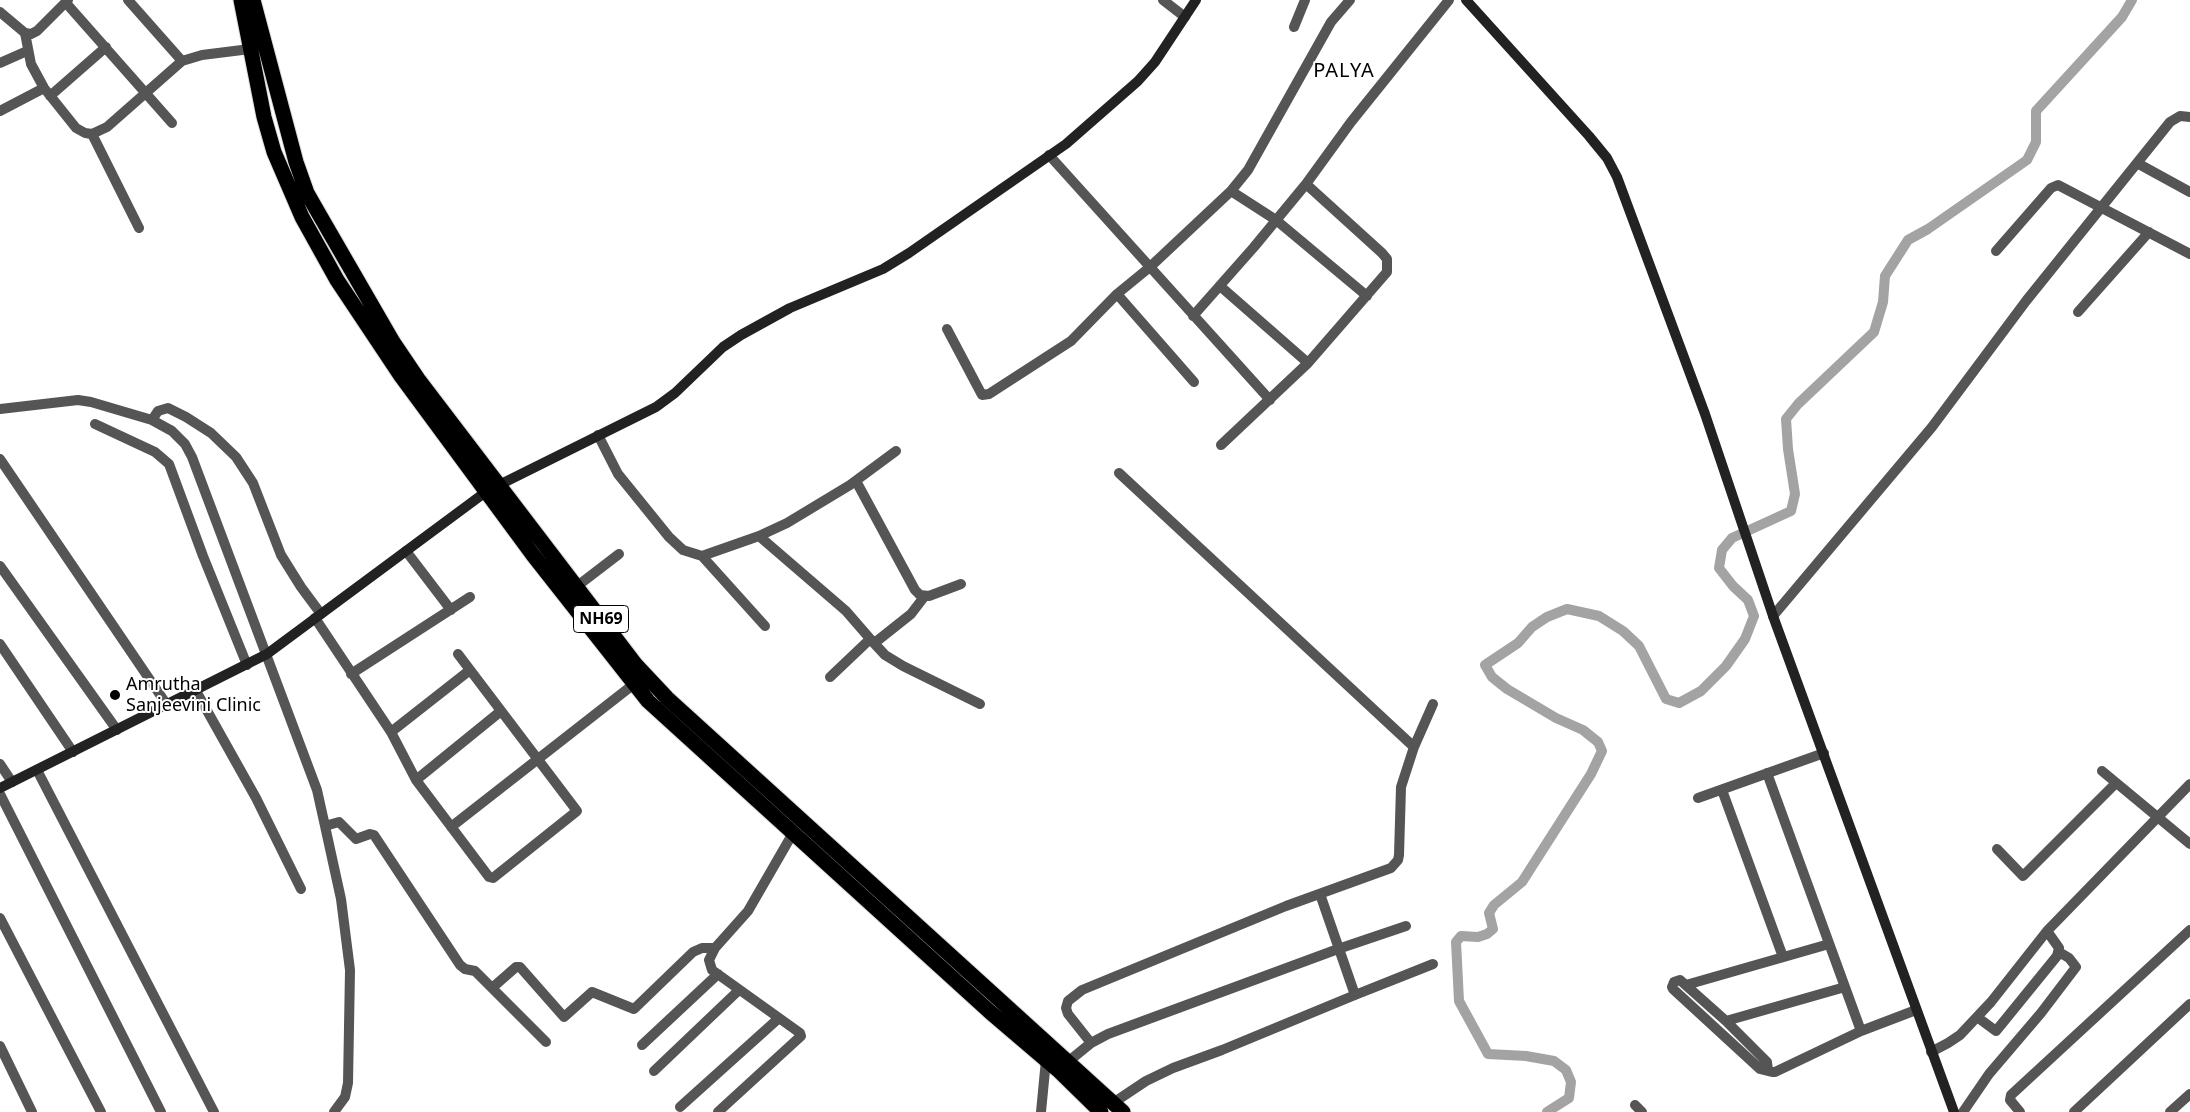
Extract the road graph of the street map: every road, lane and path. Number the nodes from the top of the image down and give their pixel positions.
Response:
1 (128, 0) edge
2 (241, 0) edge
3 (253, 0) edge
4 (1163, 0) edge
5 (1196, 0) edge
6 (1350, 0) edge
7 (1449, 0) edge
8 (1466, 0) edge
9 (67, 1) edge
10 (1300, 2) edge
11 (1, 13) edge
12 (1185, 17) junction
13 (1294, 27) dead end
14 (25, 33) junction
15 (106, 47) junction
16 (250, 49) junction
17 (27, 51) junction
18 (182, 61) junction
19 (0, 62) edge
20 (47, 92) junction
21 (147, 93) junction
22 (0, 111) edge
23 (2190, 117) edge
24 (172, 123) dead end
25 (92, 134) junction
26 (1050, 155) junction
27 (2137, 163) junction
28 (1306, 184) junction
29 (1231, 190) junction
30 (2190, 192) edge
31 (301, 196) junction
32 (2101, 207) junction
33 (1276, 220) junction
34 (138, 228) dead end
35 (2149, 232) junction
36 (1996, 251) dead end
37 (2190, 254) edge
38 (1150, 267) junction
39 (1220, 286) junction
40 (1117, 294) junction
41 (1367, 296) junction
42 (2078, 312) dead end
43 (1193, 316) junction
44 (947, 329) dead end
45 (1308, 364) junction
46 (1194, 382) dead end
47 (1270, 400) junction
48 (0, 409) edge
49 (152, 420) junction
50 (95, 424) dead end
51 (598, 435) junction
52 (1221, 445) dead end
53 (896, 451) dead end
54 (0, 459) edge
55 (1118, 473) dead end
56 (856, 481) junction
57 (492, 487) junction
58 (759, 536) junction
59 (406, 551) junction
60 (620, 554) dead end
61 (702, 556) junction
62 (0, 566) edge
63 (961, 584) dead end
64 (576, 587) junction
65 (470, 597) dead end
66 (924, 597) junction
67 (450, 610) junction
68 (318, 616) junction
69 (1773, 616) junction
70 (765, 626) dead end
71 (871, 640) junction
72 (0, 644) edge
73 (458, 654) dead end
74 (258, 659) junction
75 (470, 670) junction
76 (351, 674) junction
77 (830, 677) dead end
78 (634, 684) junction
79 (196, 691) junction
80 (980, 704) dead end
81 (1433, 704) dead end
82 (166, 705) junction
83 (501, 710) junction
84 (117, 730) junction
85 (391, 732) junction
86 (1414, 747) junction
87 (73, 752) junction
88 (1824, 753) junction
89 (537, 758) junction
90 (0, 764) edge
91 (37, 770) junction
92 (2102, 771) dead end
93 (1767, 773) junction
94 (416, 780) junction
95 (12, 782) junction
96 (2116, 783) junction
97 (2190, 784) edge
98 (0, 788) edge
99 (1722, 790) junction
100 (0, 794) edge
101 (1698, 798) dead end
102 (2157, 817) junction
103 (325, 826) junction
104 (451, 827) junction
105 (793, 833) junction
106 (2190, 844) edge
107 (1997, 849) dead end
108 (301, 889) dead end
109 (1320, 894) junction
110 (0, 918) edge
111 (1406, 926) dead end
112 (2190, 930) edge
113 (2047, 931) junction
114 (1829, 944) junction
115 (715, 948) junction
116 (1338, 949) junction
117 (2059, 952) junction
118 (1783, 957) junction
119 (1433, 964) dead end
120 (718, 974) junction
121 (1686, 984) junction
122 (1845, 987) junction
123 (492, 988) junction
124 (739, 990) junction
125 (1355, 994) junction
126 (2190, 1004) edge
127 (1916, 1010) junction
128 (1977, 1017) junction
129 (779, 1018) junction
130 (1726, 1021) junction
131 (1861, 1031) junction
132 (546, 1042) dead end
133 (1090, 1043) junction
134 (642, 1045) dead end
135 (0, 1046) edge
136 (1930, 1052) junction
137 (1046, 1060) junction
138 (1062, 1066) junction
139 (1768, 1070) junction
140 (654, 1071) dead end
141 (2190, 1094) edge
142 (680, 1107) dead end
143 (1112, 1109) edge
144 (32, 1112) edge
145 (101, 1112) edge
146 (161, 1112) edge
147 (214, 1112) edge
148 (334, 1112) edge
149 (718, 1112) edge
150 (1041, 1112) edge
151 (1954, 1112) edge
152 (1964, 1112) edge
153 (2020, 1112) edge
154 (2074, 1112) edge
155 (2170, 1112) edge

1 - 18 street
2 - 16 highway, NH69
3 - 31 highway, NH69
4 - 12 street
5 - 12 street
6 - 29 street
7 - 28 street
8 - 69 street
9 - 14 street
9 - 15 street
10 - 13 street
11 - 14 street
12 - 26 street
14 - 17 street
15 - 20 street
15 - 21 street
16 - 18 street
16 - 31 highway, NH69
17 - 19 street
17 - 20 street
18 - 21 street
20 - 22 street
20 - 25 street
21 - 24 street
21 - 25 street
23 - 27 street
25 - 34 street
26 - 38 street
26 - 51 street
27 - 30 street
27 - 32 street
28 - 33 street
28 - 41 street
29 - 33 street
29 - 38 street
31 - 57 highway, NH69
32 - 35 street
32 - 36 street
32 - 69 street
33 - 39 street
33 - 41 street
35 - 37 street
35 - 42 street
38 - 40 street
38 - 43 street
39 - 43 street
39 - 45 street
40 - 44 street
40 - 46 street
41 - 45 street
43 - 47 street
45 - 47 street
47 - 52 street
48 - 49 street
49 - 68 street
49 - 74 street
50 - 74 street
51 - 57 street
51 - 61 street
53 - 56 street
54 - 82 street
55 - 86 street
56 - 58 street
56 - 66 street
57 - 59 street
57 - 64 highway, NH69
57 - 78 highway, NH69
58 - 61 street
58 - 71 street
59 - 67 street
59 - 68 street
60 - 64 street
61 - 70 street
62 - 84 street
63 - 66 street
64 - 138 highway, NH69
65 - 67 street
66 - 71 street
67 - 76 street
68 - 74 street
68 - 76 street
69 - 88 street
71 - 77 street
71 - 80 street
72 - 87 street
73 - 75 street
74 - 79 street
74 - 103 street
75 - 83 street
75 - 85 street
76 - 85 street
78 - 89 street
78 - 105 highway, NH69
79 - 82 street
79 - 108 street
81 - 86 street
82 - 84 street
83 - 89 street
83 - 94 street
84 - 87 street
85 - 94 street
86 - 109 street
87 - 91 street
88 - 93 street
88 - 127 street
89 - 104 street
89 - 104 street
90 - 95 street
91 - 95 street
91 - 147 street
92 - 96 street
93 - 99 street
93 - 114 street
94 - 104 street
95 - 98 street
96 - 102 street
96 - 107 street
97 - 102 street
99 - 101 street
99 - 118 street
100 - 146 street
102 - 106 street
102 - 113 street
103 - 123 street
103 - 148 street
105 - 115 street
105 - 137 highway, NH69
109 - 116 street
109 - 133 street
110 - 145 street
111 - 116 street
112 - 153 street
113 - 117 street
113 - 128 street
114 - 118 street
114 - 122 street
115 - 120 street
115 - 123 street
116 - 125 street
116 - 133 street
117 - 128 street
117 - 152 street
118 - 121 street
119 - 125 street
120 - 124 street
120 - 134 street
121 - 130 street
121 - 139 street
122 - 130 street
122 - 131 street
123 - 132 street
124 - 129 street
124 - 140 street
125 - 143 street
126 - 154 street
127 - 131 street
127 - 136 street
128 - 136 street
129 - 142 street
129 - 149 street
130 - 139 street
131 - 139 street
133 - 138 street
135 - 144 street
136 - 151 street
137 - 138 highway, NH69
137 - 150 street
138 - 143 highway, NH69
141 - 155 street

